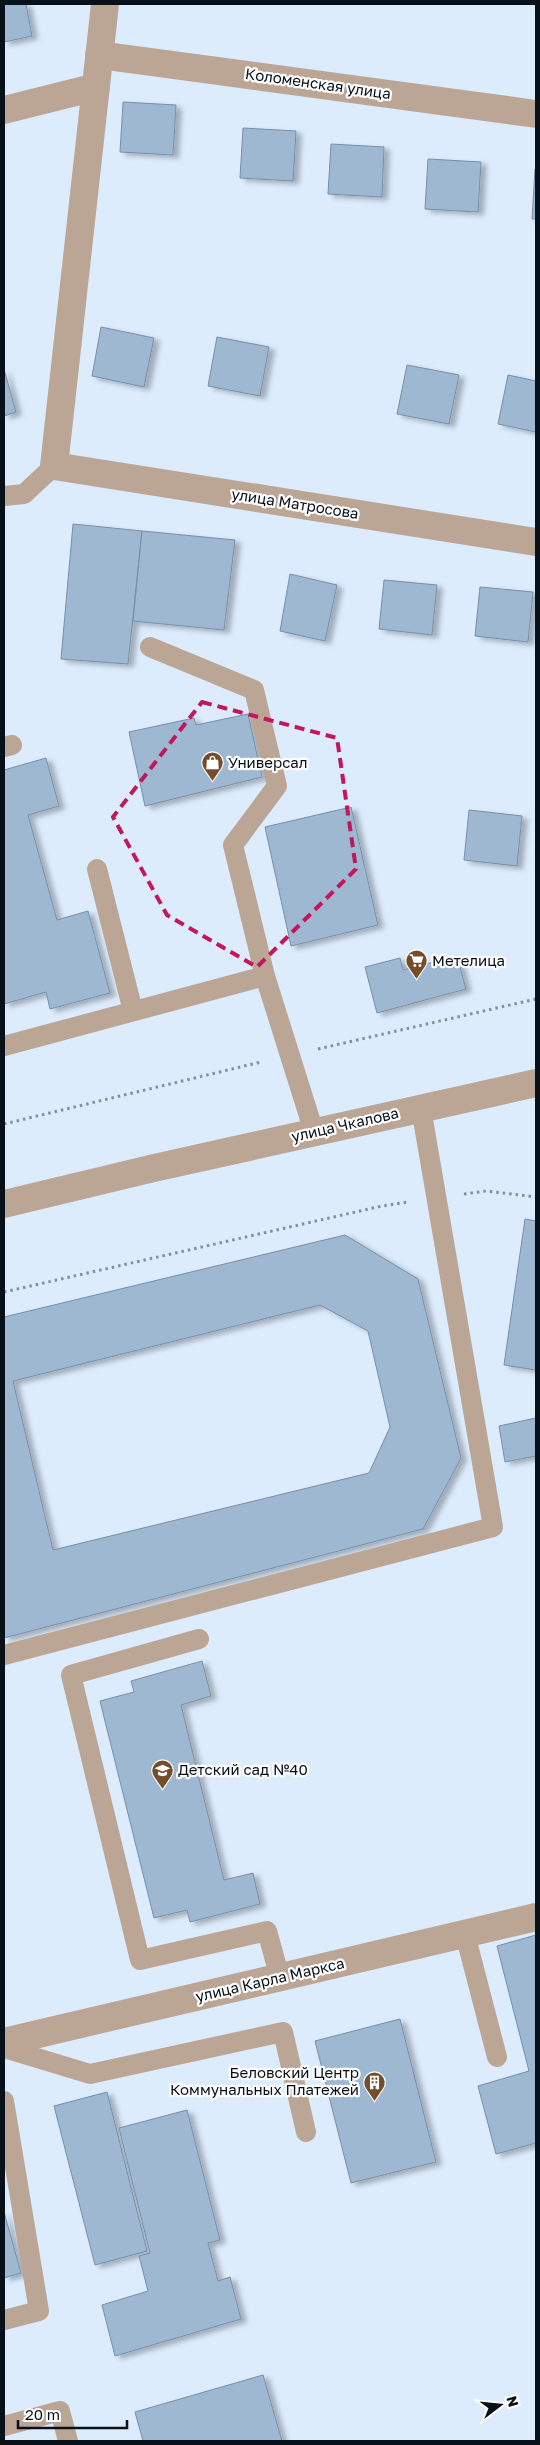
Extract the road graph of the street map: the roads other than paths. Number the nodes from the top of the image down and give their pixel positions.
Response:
1 (105, 4) edge
2 (99, 55) junction
3 (96, 87) junction
4 (4, 110) edge
5 (536, 114) edge
6 (54, 466) junction
7 (4, 496) edge
8 (536, 542) edge
9 (150, 647) dead end
10 (97, 869) dead end
11 (266, 976) junction
12 (133, 1011) junction
13 (4, 1046) edge
14 (536, 1083) edge
15 (421, 1108) junction
16 (314, 1132) junction
17 (4, 1204) edge
18 (199, 1640) dead end
19 (4, 1655) edge
20 (536, 1917) edge
21 (465, 1934) junction
22 (280, 1978) junction
23 (4, 2042) edge
24 (4, 2048) edge
25 (497, 2057) dead end
26 (4, 2101) edge
27 (306, 2132) dead end
28 (10, 2183) edge
29 (4, 2320) edge
30 (4, 2426) edge
31 (68, 2441) edge

1 - 2 street
2 - 3 street
2 - 5 street, Коломенская улица
3 - 4 street
3 - 6 street
6 - 7 lane
6 - 8 street, улица Матросова
9 - 11 lane
10 - 12 lane
11 - 12 lane
11 - 16 lane
12 - 13 lane
14 - 15 street, улица Чкалова
15 - 16 street, улица Чкалова
15 - 19 lane
16 - 17 street, улица Чкалова
18 - 22 lane
20 - 21 street, улица Карла Маркса
21 - 22 street, улица Карла Маркса
21 - 25 lane
22 - 23 street, улица Карла Маркса
24 - 27 lane
26 - 28 lane
28 - 29 lane
30 - 31 lane

